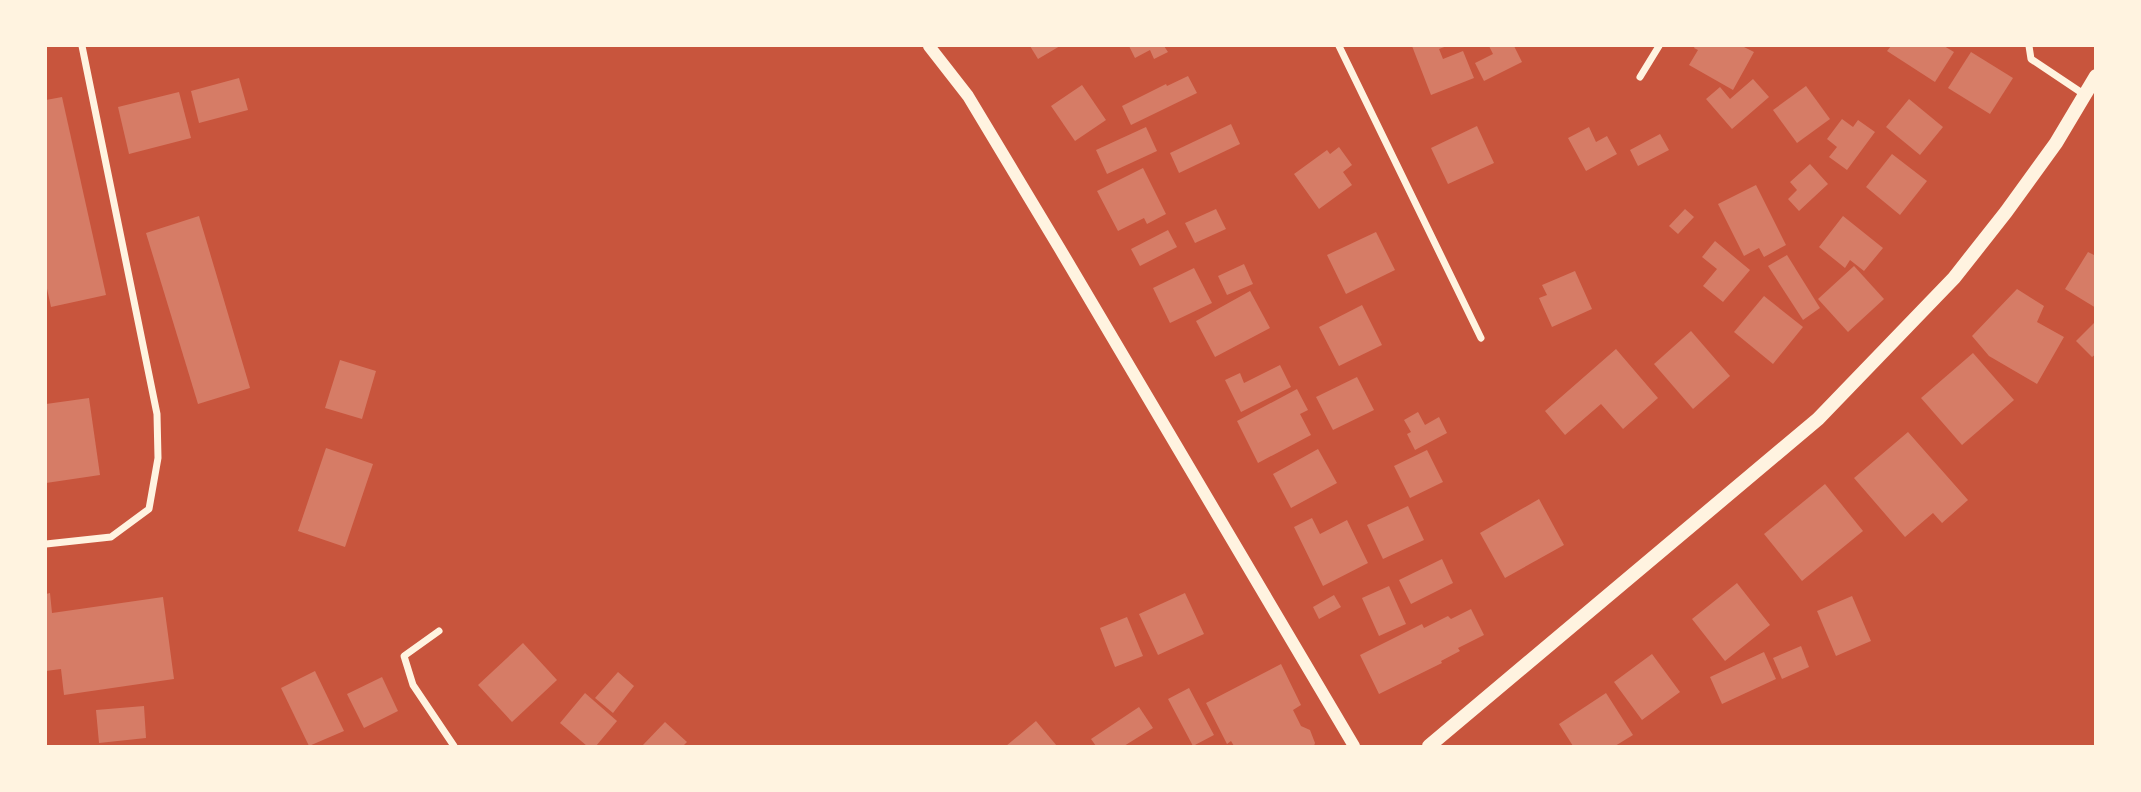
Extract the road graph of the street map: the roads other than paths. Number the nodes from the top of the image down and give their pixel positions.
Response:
1 (82, 46) edge
2 (929, 46) edge
3 (1339, 46) edge
4 (1659, 46) edge
5 (2029, 46) edge
6 (2095, 76) edge
7 (1640, 78) dead end
8 (2086, 95) junction
9 (1481, 338) dead end
10 (46, 544) edge
11 (439, 631) dead end
12 (454, 747) edge
13 (1354, 747) edge
14 (1429, 747) edge

1 - 10 street
2 - 13 street
3 - 9 street
4 - 7 street
5 - 8 street
6 - 8 main road
8 - 14 main road
11 - 12 street

